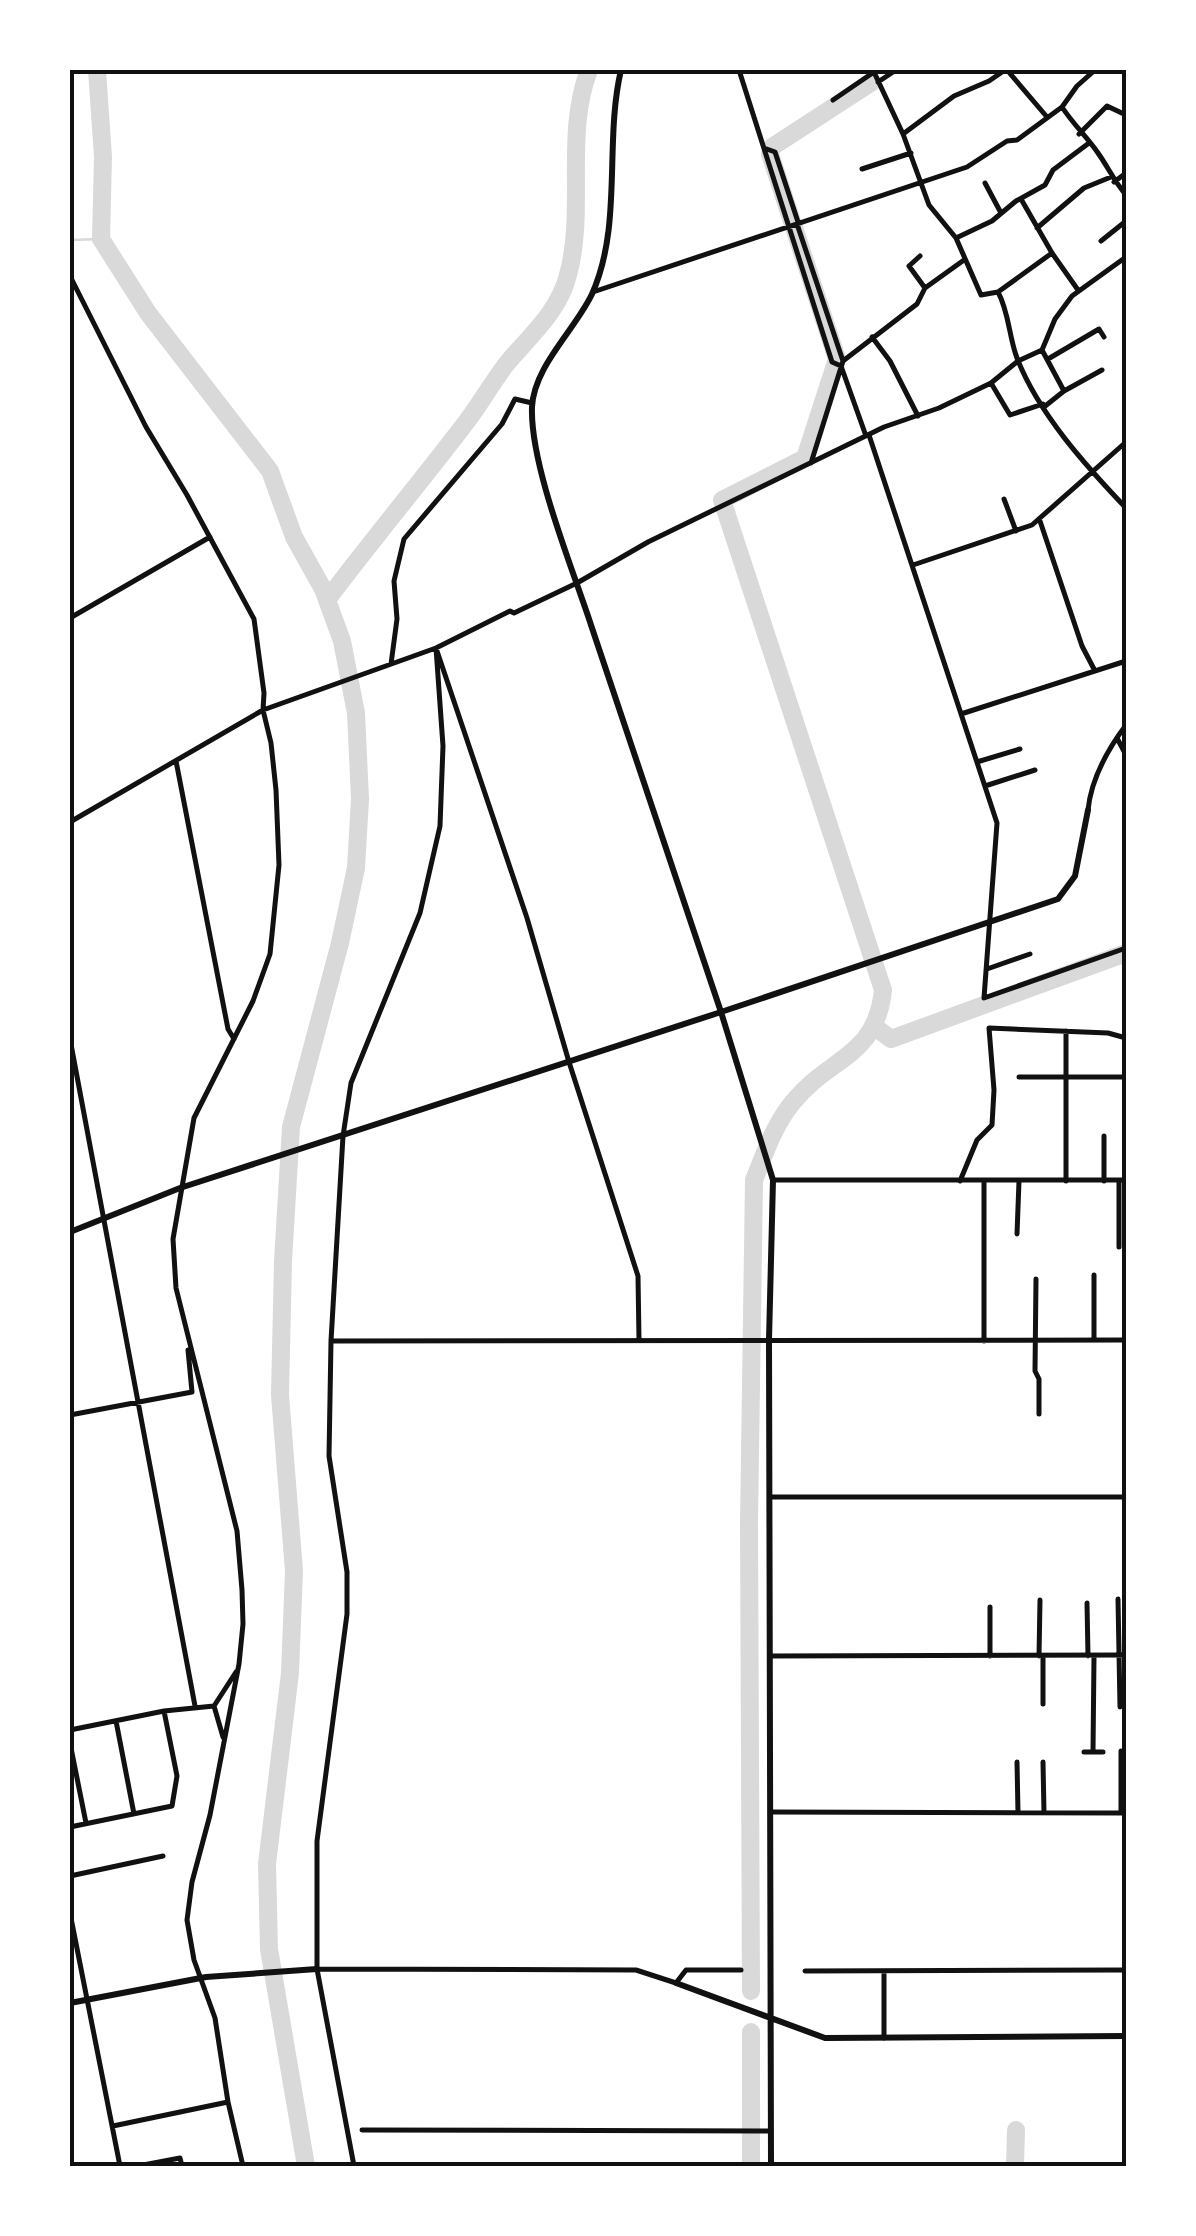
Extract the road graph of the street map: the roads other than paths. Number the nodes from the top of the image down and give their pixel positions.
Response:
1 (620, 70) edge
2 (739, 70) edge
3 (896, 70) edge
4 (1006, 70) edge
5 (1020, 70) edge
6 (1096, 70) edge
7 (873, 71) edge
8 (1013, 77) junction
9 (878, 82) junction
10 (833, 100) dead end
11 (1062, 107) junction
12 (1126, 115) edge
13 (1048, 118) junction
14 (904, 134) junction
15 (1079, 134) junction
16 (1090, 143) junction
17 (764, 148) junction
18 (911, 154) junction
19 (862, 169) dead end
20 (1126, 173) edge
21 (1112, 180) junction
22 (922, 183) junction
23 (985, 183) dead end
24 (1126, 195) edge
25 (1021, 199) junction
26 (1001, 213) junction
27 (1126, 220) edge
28 (797, 224) junction
29 (787, 227) junction
30 (1037, 228) junction
31 (956, 238) junction
32 (1101, 241) dead end
33 (1052, 253) junction
34 (920, 256) dead end
35 (1125, 259) edge
36 (964, 260) junction
37 (70, 276) edge
38 (926, 288) junction
39 (1078, 290) junction
40 (593, 292) junction
41 (998, 292) junction
42 (872, 336) junction
43 (1104, 336) dead end
44 (1042, 350) junction
45 (1048, 358) junction
46 (1018, 361) junction
47 (842, 364) junction
48 (1102, 370) dead end
49 (991, 383) junction
50 (1064, 391) junction
51 (532, 403) junction
52 (1044, 406) junction
53 (918, 416) junction
54 (867, 435) junction
55 (1126, 442) edge
56 (811, 463) junction
57 (1093, 474) junction
58 (1004, 499) dead end
59 (1126, 508) edge
60 (1040, 521) junction
61 (1016, 531) junction
62 (210, 537) junction
63 (912, 565) junction
64 (577, 583) junction
65 (70, 618) edge
66 (436, 648) junction
67 (1126, 660) edge
68 (390, 664) junction
69 (1095, 671) junction
70 (263, 710) junction
71 (961, 714) junction
72 (1126, 725) edge
73 (1117, 738) junction
74 (1020, 749) dead end
75 (1126, 755) edge
76 (176, 761) junction
77 (977, 762) junction
78 (1035, 770) dead end
79 (985, 786) junction
80 (1088, 810) joint
81 (70, 822) edge
82 (990, 921) junction
83 (1126, 948) edge
84 (1030, 954) dead end
85 (987, 969) junction
86 (721, 1012) junction
87 (1066, 1031) junction
88 (1126, 1038) edge
89 (70, 1039) edge
90 (234, 1039) junction
91 (569, 1062) junction
92 (1066, 1077) junction
93 (1126, 1077) edge
94 (1019, 1078) dead end
95 (343, 1136) junction
96 (1104, 1136) dead end
97 (773, 1180) junction
98 (1104, 1180) junction
99 (1123, 1180) edge
100 (960, 1181) junction
101 (984, 1181) junction
102 (1018, 1181) junction
103 (1066, 1181) junction
104 (180, 1188) junction
105 (104, 1218) junction
106 (70, 1232) edge
107 (1018, 1234) dead end
108 (1119, 1247) dead end
109 (1094, 1275) dead end
110 (1036, 1279) dead end
111 (188, 1336) junction
112 (640, 1340) junction
113 (767, 1340) junction
114 (984, 1340) junction
115 (1035, 1340) junction
116 (1094, 1340) junction
117 (1126, 1340) edge
118 (331, 1341) junction
119 (138, 1402) junction
120 (1039, 1414) dead end
121 (70, 1415) edge
122 (770, 1497) junction
123 (1126, 1497) edge
124 (1118, 1599) dead end
125 (1040, 1600) dead end
126 (1087, 1603) dead end
127 (990, 1607) dead end
128 (1123, 1655) edge
129 (770, 1656) junction
130 (990, 1656) junction
131 (1041, 1656) junction
132 (1090, 1656) junction
133 (238, 1670) junction
134 (1043, 1704) dead end
135 (195, 1706) junction
136 (214, 1706) junction
137 (1120, 1707) dead end
138 (164, 1711) junction
139 (116, 1720) junction
140 (70, 1730) edge
141 (224, 1742) junction
142 (70, 1743) edge
143 (1121, 1751) dead end
144 (1084, 1752) dead end
145 (1093, 1752) junction
146 (1103, 1752) dead end
147 (1018, 1762) dead end
148 (1043, 1762) dead end
149 (772, 1812) junction
150 (1018, 1812) junction
151 (1044, 1813) junction
152 (1124, 1813) edge
153 (134, 1814) junction
154 (86, 1824) junction
155 (70, 1827) edge
156 (163, 1856) dead end
157 (70, 1876) edge
158 (70, 1912) edge
159 (318, 1970) junction
160 (741, 1970) dead end
161 (1126, 1970) edge
162 (805, 1971) dead end
163 (884, 1972) junction
164 (203, 1977) junction
165 (676, 1983) junction
166 (87, 2000) junction
167 (70, 2003) edge
168 (772, 2018) junction
169 (1126, 2036) edge
170 (884, 2038) junction
171 (228, 2102) junction
172 (112, 2126) junction
173 (362, 2130) dead end
174 (768, 2130) junction
175 (120, 2166) edge
176 (138, 2166) edge
177 (182, 2166) edge
178 (243, 2166) edge
179 (354, 2166) edge
180 (771, 2166) edge

1 - 40 street
2 - 17 street
3 - 9 street
4 - 8 street
4 - 14 street
5 - 8 street
6 - 11 street
7 - 9 street
7 - 10 street
8 - 13 street
9 - 14 street
11 - 13 street
11 - 15 street
12 - 15 street
13 - 22 street
14 - 18 street
15 - 16 street
16 - 21 street
16 - 25 street
17 - 28 street
17 - 29 street
18 - 19 street
18 - 22 street
20 - 21 street
21 - 24 street
21 - 30 street
22 - 28 street
22 - 31 street
23 - 26 street
25 - 26 street
25 - 30 street
26 - 31 street
27 - 32 street
28 - 29 street
28 - 47 street
29 - 40 street
29 - 47 street
30 - 33 street
31 - 36 street
33 - 39 street
33 - 41 street
34 - 38 street
35 - 39 street
36 - 38 street
36 - 41 street
37 - 62 street
38 - 42 street
39 - 44 street
40 - 51 street
41 - 46 street
42 - 47 street
42 - 53 street
43 - 45 street
44 - 45 street
44 - 46 street
45 - 50 street
46 - 49 street
46 - 52 street
47 - 54 street
47 - 56 street
48 - 50 street
49 - 52 street
49 - 53 street
50 - 52 street
51 - 64 street
51 - 68 street
52 - 57 street
53 - 54 street
54 - 56 street
54 - 63 street
55 - 57 street
56 - 64 street
57 - 59 street
57 - 60 street
58 - 61 street
60 - 61 street
60 - 69 street
61 - 63 street
62 - 65 street
62 - 70 street
63 - 71 street
64 - 66 street
64 - 86 street
66 - 68 street
66 - 91 street
66 - 95 street
67 - 69 street
68 - 70 street
69 - 71 street
70 - 76 street
70 - 90 street
71 - 77 street
72 - 73 street
73 - 75 street
73 - 80 street
74 - 77 street
76 - 81 street
76 - 90 street
77 - 79 street
78 - 79 street
79 - 82 street
80 - 82 street
82 - 85 street
82 - 86 street
83 - 85 street
84 - 85 street
86 - 91 street
86 - 97 street
87 - 88 street
87 - 92 street
87 - 100 street
89 - 105 street
90 - 104 street
91 - 95 street
91 - 112 street
92 - 93 street
92 - 94 street
92 - 103 street
95 - 104 street
95 - 118 street
96 - 98 street
97 - 100 street
97 - 113 street
98 - 99 street
98 - 103 street
99 - 108 street
100 - 101 street
101 - 102 street
101 - 114 street
102 - 103 street
102 - 107 street
104 - 105 street
104 - 111 street
105 - 106 street
105 - 119 street
109 - 116 street
110 - 115 street
111 - 119 street
111 - 133 street
112 - 113 street
112 - 118 street
113 - 114 street
113 - 122 street
114 - 115 street
115 - 116 street
115 - 120 street
116 - 117 street
118 - 159 street
119 - 121 street
119 - 135 street
122 - 123 street
122 - 129 street
124 - 128 street
125 - 131 street
126 - 132 street
127 - 130 street
128 - 132 street
128 - 137 street
129 - 130 street
129 - 149 street
130 - 131 street
131 - 132 street
131 - 134 street
132 - 145 street
133 - 136 street
133 - 141 street
135 - 136 street
135 - 138 street
136 - 141 street
138 - 139 street
138 - 153 street
139 - 140 street
139 - 153 street
141 - 164 street
142 - 154 street
143 - 152 street
144 - 145 street
145 - 146 street
147 - 150 street
148 - 151 street
149 - 150 street
149 - 168 street
150 - 151 street
151 - 152 street
153 - 154 street
154 - 155 street
156 - 157 street
158 - 166 street
159 - 164 street
159 - 165 street
159 - 179 street
160 - 165 street
161 - 163 street
162 - 163 street
163 - 170 street
164 - 166 street
164 - 171 street
165 - 168 street
166 - 167 street
166 - 172 street
168 - 170 street
168 - 174 street
169 - 170 street
171 - 172 street
171 - 178 street
172 - 175 street
173 - 174 street
174 - 180 street
176 - 177 street

